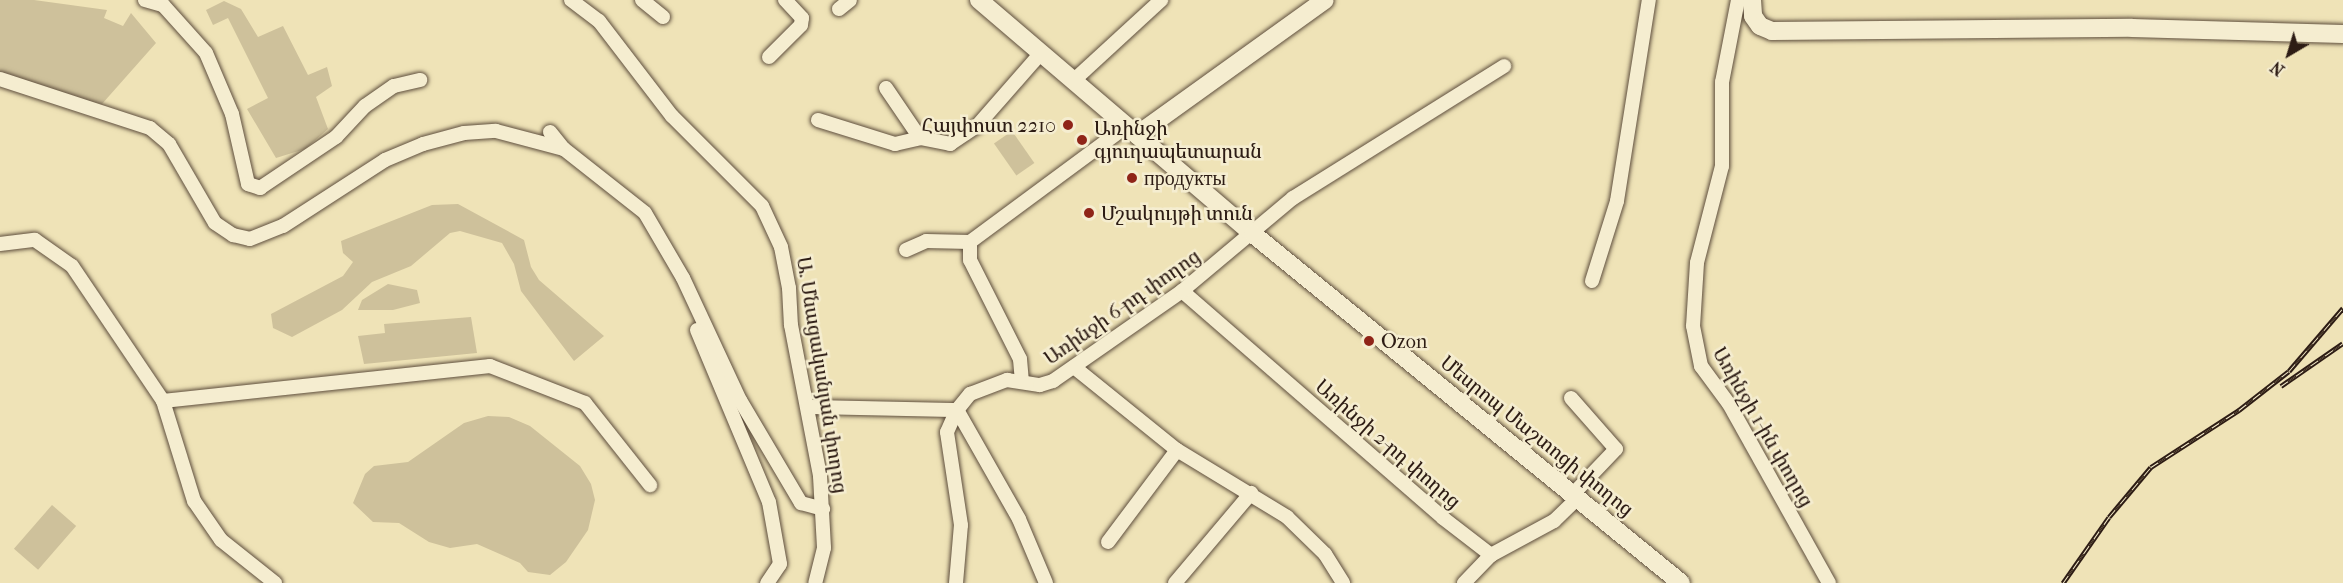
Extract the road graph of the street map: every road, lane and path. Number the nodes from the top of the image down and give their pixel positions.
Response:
1 (145, 0) edge
2 (571, 0) edge
3 (642, 0) edge
4 (785, 0) edge
5 (850, 0) edge
6 (979, 0) edge
7 (1161, 0) edge
8 (1325, 0) edge
9 (1649, 0) edge
10 (1738, 0) edge
11 (1752, 0) edge
12 (838, 9) dead end
13 (663, 17) dead end
14 (2343, 34) edge
15 (1041, 54) junction
16 (769, 57) dead end
17 (1504, 66) dead end
18 (0, 79) edge
19 (420, 80) dead end
20 (1073, 81) junction
21 (885, 88) dead end
22 (818, 120) dead end
23 (1132, 131) junction
24 (550, 132) dead end
25 (920, 138) junction
26 (564, 149) junction
27 (1253, 234) junction
28 (970, 242) junction
29 (0, 244) edge
30 (906, 250) dead end
31 (1592, 281) dead end
32 (1182, 291) junction
33 (694, 307) junction
34 (1074, 367) junction
35 (1022, 382) junction
36 (1571, 398) dead end
37 (163, 401) junction
38 (808, 407) junction
39 (957, 410) junction
40 (1177, 450) junction
41 (650, 485) dead end
42 (1251, 493) junction
43 (1576, 496) junction
44 (823, 509) junction
45 (1108, 542) dead end
46 (1491, 555) junction
47 (275, 583) edge
48 (767, 583) edge
49 (815, 583) edge
50 (956, 583) edge
51 (1046, 583) edge
52 (1174, 583) edge
53 (1343, 583) edge
54 (1464, 583) edge
55 (1681, 583) edge
56 (1829, 583) edge

1 - 19 street
2 - 38 street, Ա. Մնացականյան փողոց
3 - 13 street
4 - 16 street
5 - 12 street
6 - 15 street, Մեսրոպ Մաշտոցի փողոց
7 - 20 street
8 - 23 street
9 - 31 street
10 - 56 street, Առինջի 1-ին փողոց
11 - 14 street
15 - 20 street, Մեսրոպ Մաշտոցի փողոց
15 - 25 street
17 - 27 street, Առինջի 6-րդ փողոց
18 - 26 street
20 - 23 street, Մեսրոպ Մաշտոցի փողոց
21 - 25 street
22 - 25 street
23 - 27 street, Մեսրոպ Մաշտոցի փողոց
23 - 28 street
24 - 26 street
26 - 33 street
27 - 32 street, Առինջի 6-րդ փողոց
27 - 43 street, Մեսրոպ Մաշտոցի փողոց
28 - 30 street
28 - 35 street
29 - 37 street
32 - 34 street, Առինջի 6-րդ փողոց
32 - 46 street, Առինջի 2-րդ փողոց
33 - 44 street
33 - 48 street
34 - 35 street, Առինջի 6-րդ փողոց
34 - 40 street
35 - 39 street, Առինջի 6-րդ փողոց
36 - 43 street
37 - 41 street
37 - 47 street
38 - 39 street
38 - 44 street, Ա. Մնացականյան փողոց
39 - 50 street
39 - 51 street
40 - 42 street
40 - 45 street
42 - 52 street
42 - 53 street
43 - 46 street
43 - 55 street, Մեսրոպ Մաշտոցի փողոց
44 - 49 street, Ա. Մնացականյան փողոց
46 - 54 street

